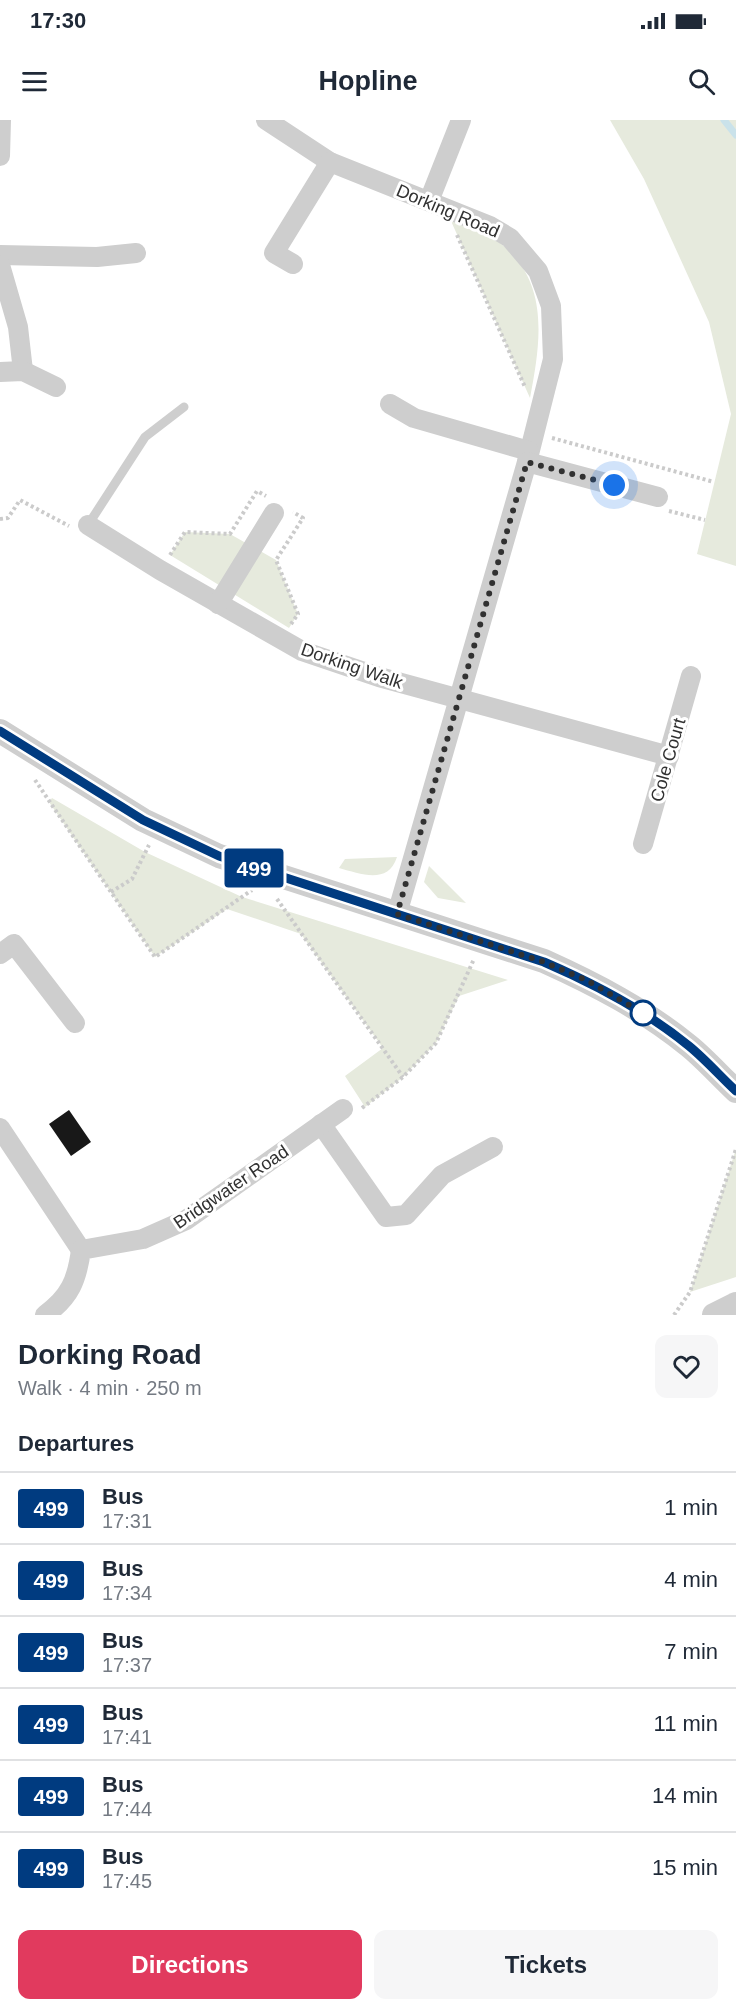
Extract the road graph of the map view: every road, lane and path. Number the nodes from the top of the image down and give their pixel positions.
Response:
1 (1, 120) edge
2 (266, 120) edge
3 (461, 120) edge
4 (0, 156) edge
5 (330, 162) junction
6 (437, 204) junction
7 (136, 253) dead end
8 (0, 255) edge
9 (293, 264) dead end
10 (0, 265) edge
11 (23, 371) junction
12 (0, 372) edge
13 (56, 387) dead end
14 (390, 404) dead end
15 (184, 407) dead end
16 (532, 441) junction
17 (714, 482) dead end
18 (658, 497) dead end
19 (274, 513) dead end
20 (0, 519) edge
21 (88, 525) junction
22 (218, 604) junction
23 (691, 676) dead end
24 (459, 699) junction
25 (0, 730) edge
26 (669, 756) junction
27 (29, 772) dead end
28 (158, 827) junction
29 (643, 844) dead end
30 (267, 877) junction
31 (111, 892) junction
32 (397, 914) junction
33 (482, 941) junction
34 (0, 954) edge
35 (75, 1023) dead end
36 (403, 1077) junction
37 (736, 1090) edge
38 (343, 1109) dead end
39 (0, 1128) edge
40 (325, 1130) junction
41 (493, 1147) dead end
42 (736, 1149) edge
43 (81, 1250) junction
44 (736, 1304) edge
45 (45, 1315) edge
46 (674, 1315) edge
47 (714, 1315) edge

1 - 4 street
2 - 5 street, Dorking Road
3 - 6 street
5 - 6 street, Dorking Road
5 - 9 street
6 - 16 path
6 - 16 street, Dorking Road
7 - 8 street
10 - 11 street
11 - 12 street
11 - 13 street
14 - 16 street
15 - 21 lane
16 - 17 path
16 - 18 street
16 - 24 street, Dorking Road
19 - 22 street
20 - 21 path
21 - 22 street, Dorking Walk
22 - 24 street, Dorking Walk
23 - 26 street, Cole Court
24 - 26 street
24 - 32 street, Dorking Road
25 - 28 street
26 - 29 street, Cole Court
27 - 31 path
28 - 30 street
28 - 31 path
30 - 31 path
30 - 32 street
30 - 36 path
32 - 33 street
33 - 36 path
33 - 37 street
34 - 35 street
36 - 40 path
38 - 40 street, Bridgwater Road
39 - 43 street
40 - 41 street
40 - 43 street, Bridgwater Road
42 - 46 path
43 - 45 street
44 - 47 street

